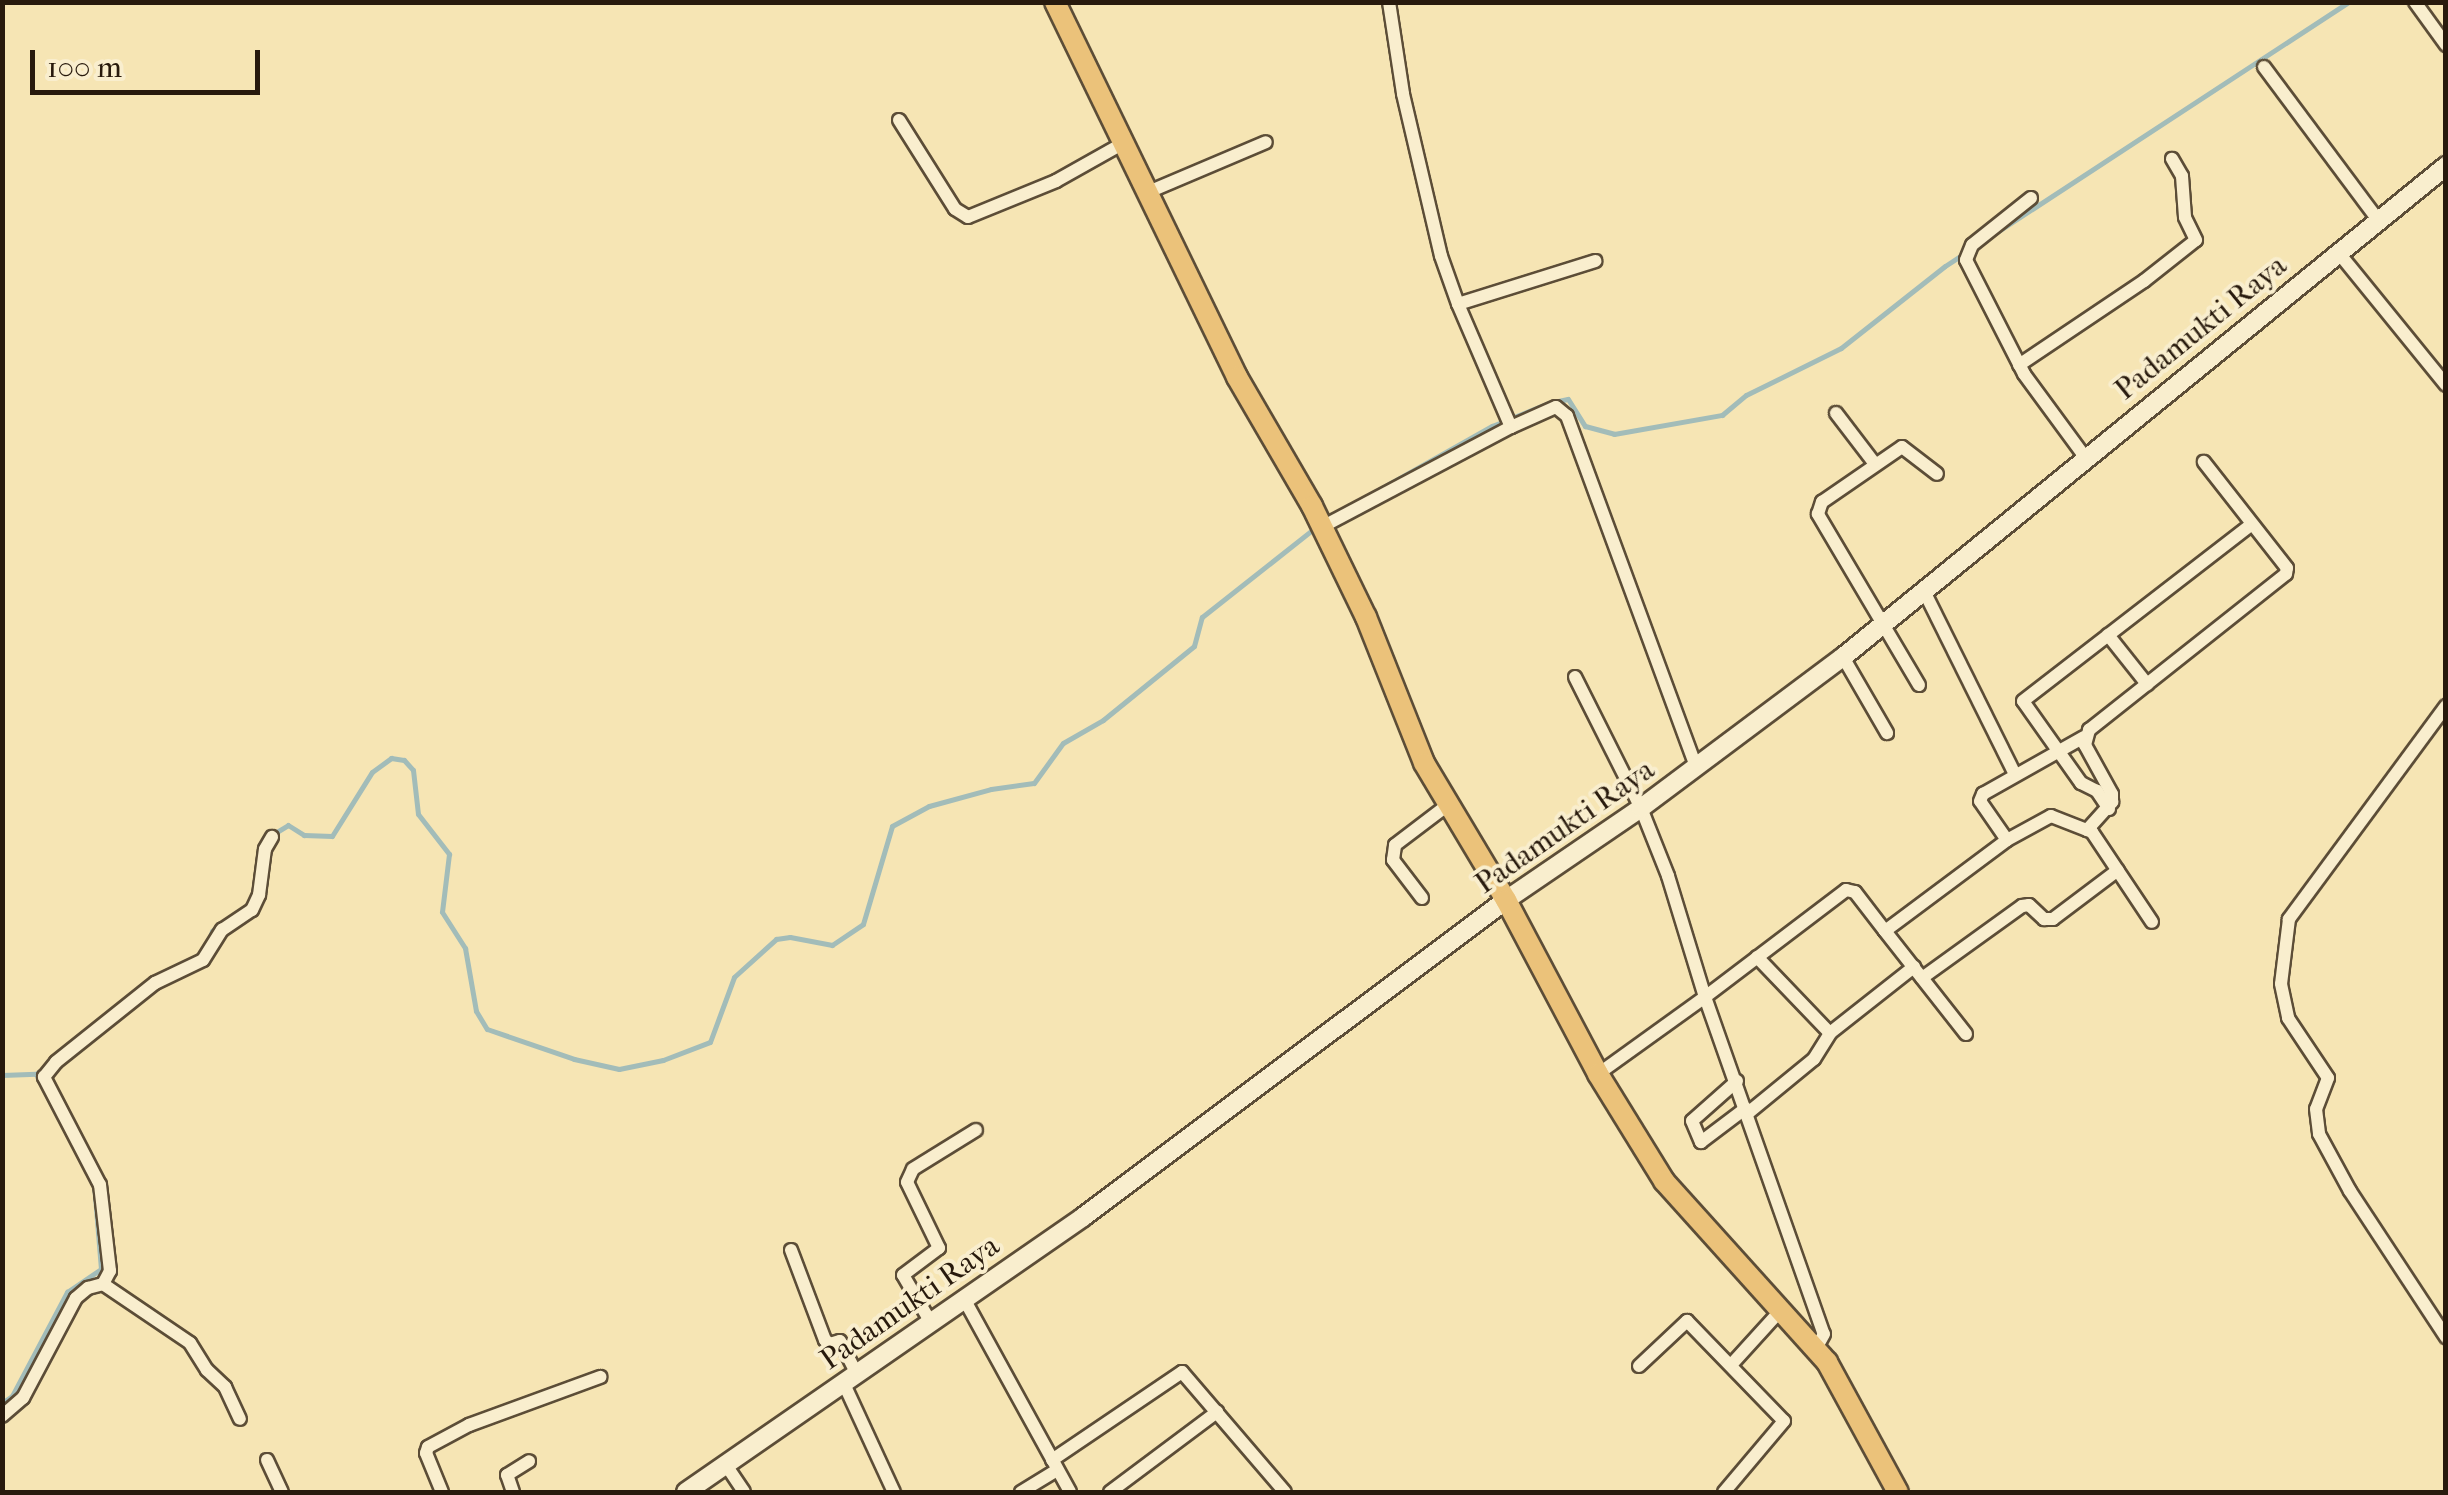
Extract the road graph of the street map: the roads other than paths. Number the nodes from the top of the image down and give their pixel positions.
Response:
1 (1055, 2) edge
2 (1389, 2) edge
3 (2416, 2) edge
4 (2446, 46) edge
5 (2264, 67) dead end
6 (899, 120) dead end
7 (1266, 142) dead end
8 (1122, 144) junction
9 (2172, 159) dead end
10 (2446, 166) edge
11 (1146, 194) junction
12 (2030, 198) dead end
13 (2378, 220) junction
14 (2338, 252) junction
15 (1594, 261) dead end
16 (1458, 304) junction
17 (2019, 365) junction
18 (2446, 385) edge
19 (1836, 413) dead end
20 (1511, 427) junction
21 (2085, 457) junction
22 (2204, 462) dead end
23 (1875, 464) junction
24 (1938, 474) dead end
25 (2252, 524) junction
26 (1322, 527) junction
27 (1924, 591) junction
28 (1884, 622) junction
29 (2108, 635) junction
30 (1843, 657) junction
31 (1575, 676) dead end
32 (1919, 684) dead end
33 (2147, 684) junction
34 (2446, 706) edge
35 (1887, 733) dead end
36 (2084, 737) junction
37 (2058, 752) junction
38 (1696, 767) junction
39 (2015, 774) junction
40 (1449, 804) junction
41 (1642, 808) junction
42 (2109, 809) junction
43 (2088, 830) junction
44 (272, 837) dead end
45 (2007, 840) junction
46 (2118, 870) junction
47 (1422, 898) dead end
48 (1506, 900) junction
49 (2152, 922) dead end
50 (1886, 931) junction
51 (1758, 957) junction
52 (1918, 973) junction
53 (1706, 998) junction
54 (1830, 1033) junction
55 (1966, 1034) dead end
56 (1598, 1074) junction
57 (1737, 1081) junction
58 (1747, 1110) junction
59 (976, 1130) dead end
60 (791, 1250) dead end
61 (103, 1284) junction
62 (963, 1297) junction
63 (1779, 1312) junction
64 (930, 1321) junction
65 (2446, 1338) edge
66 (1815, 1350) junction
67 (1731, 1365) junction
68 (1639, 1366) dead end
69 (600, 1377) dead end
70 (850, 1380) junction
71 (1217, 1412) junction
72 (2, 1416) edge
73 (240, 1419) dead end
74 (267, 1460) dead end
75 (529, 1462) dead end
76 (1055, 1465) junction
77 (726, 1466) junction
78 (693, 1491) edge
79 (282, 1492) edge
80 (442, 1492) edge
81 (513, 1492) edge
82 (744, 1492) edge
83 (894, 1492) edge
84 (1021, 1492) edge
85 (1070, 1492) edge
86 (1110, 1492) edge
87 (1285, 1492) edge
88 (1724, 1492) edge
89 (1898, 1492) edge

1 - 8 main road
2 - 16 street
3 - 4 street
5 - 13 street
6 - 8 street
7 - 11 street
8 - 11 main road
9 - 17 street
10 - 13 street, Padamukti Raya
11 - 26 main road
12 - 17 street
13 - 14 street, Padamukti Raya
14 - 18 street
14 - 21 street, Padamukti Raya
15 - 16 street
16 - 20 street
17 - 21 street
19 - 23 street
20 - 26 street
20 - 38 street
21 - 27 street, Padamukti Raya
22 - 25 street
23 - 24 street
23 - 28 street
25 - 29 street
25 - 33 street
26 - 40 main road
27 - 28 street, Padamukti Raya
27 - 39 street
28 - 30 street, Padamukti Raya
28 - 32 street
29 - 33 street
29 - 37 street
30 - 35 street
30 - 38 street, Padamukti Raya
31 - 41 street
33 - 36 street
34 - 65 street
36 - 37 street
36 - 42 street
37 - 39 street
37 - 42 street
38 - 41 street, Padamukti Raya
39 - 45 street
40 - 47 street
40 - 48 main road
41 - 48 street, Padamukti Raya
41 - 53 street
42 - 43 street
43 - 45 street
43 - 46 street
44 - 61 street
45 - 50 street
46 - 49 street
46 - 52 street
48 - 56 main road
48 - 62 street, Padamukti Raya
50 - 51 street
50 - 52 street
51 - 53 street
51 - 54 street
52 - 54 street
52 - 55 street
53 - 56 street
53 - 57 street
54 - 58 street
56 - 63 main road
57 - 58 street
57 - 58 street
58 - 66 street
59 - 64 street
60 - 70 street
61 - 72 street
61 - 73 street
62 - 64 street, Padamukti Raya
62 - 76 street
63 - 66 main road
63 - 67 street
64 - 70 street, Padamukti Raya
66 - 89 main road
67 - 68 street
67 - 88 street
69 - 80 street
70 - 77 street, Padamukti Raya
70 - 83 street
71 - 76 street
71 - 86 street
71 - 87 street
74 - 79 street
75 - 81 street
76 - 84 street
76 - 85 street
77 - 78 street, Padamukti Raya
77 - 82 street

